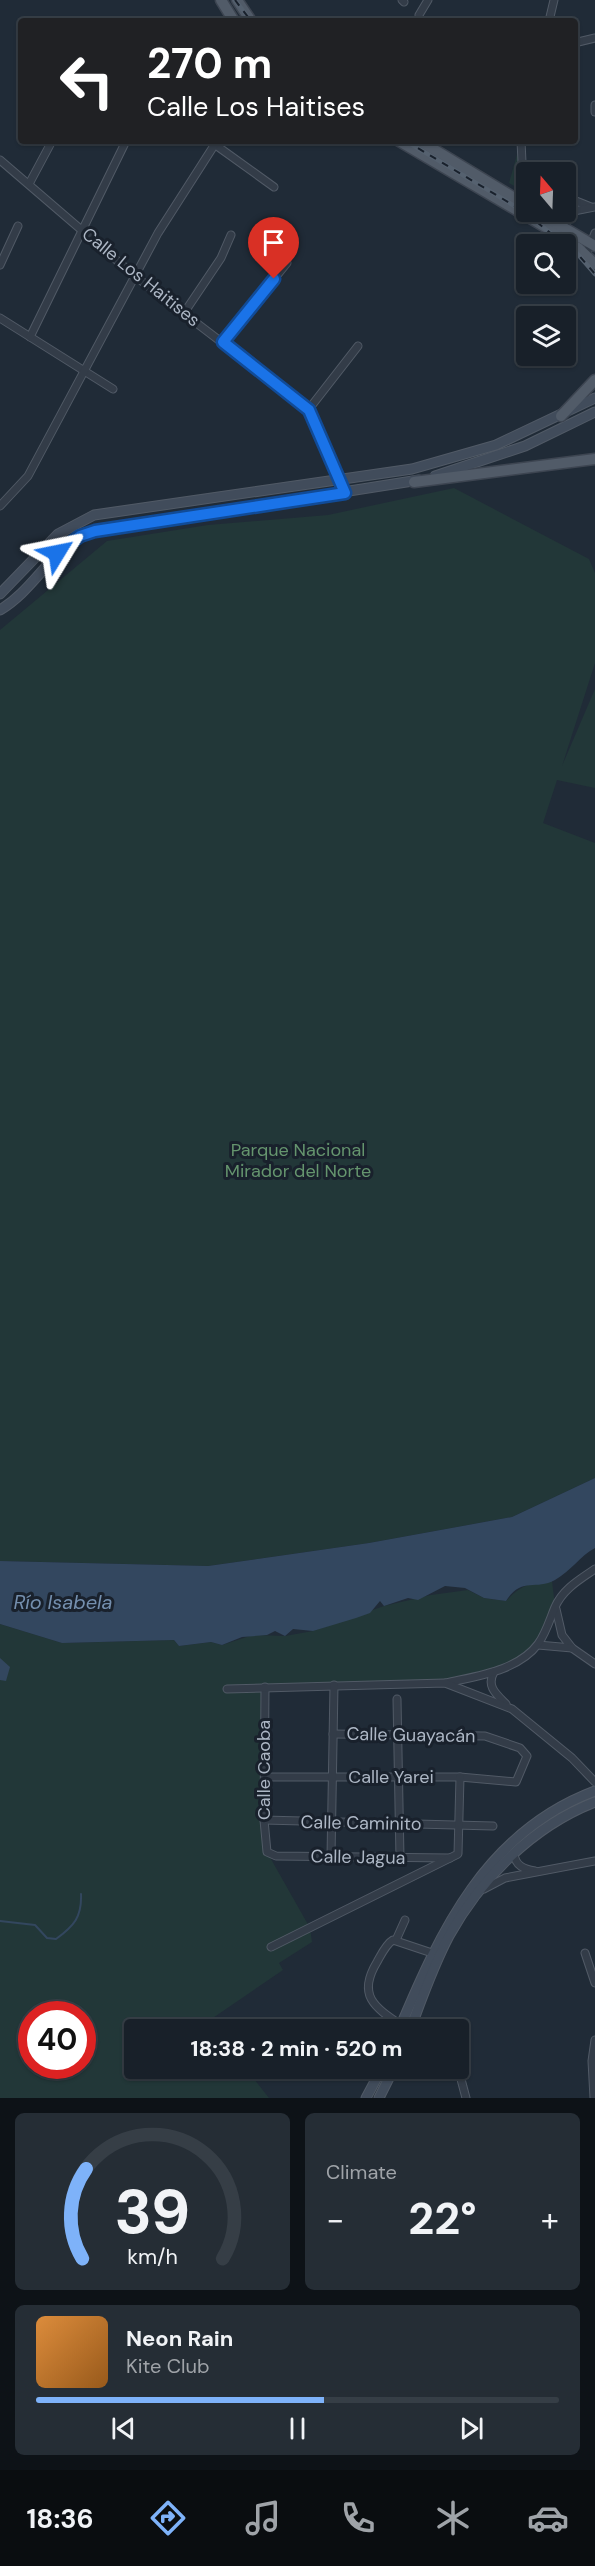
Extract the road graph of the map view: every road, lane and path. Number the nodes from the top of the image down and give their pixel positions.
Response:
1 (221, 0) edge
2 (428, 0) edge
3 (554, 0) edge
4 (239, 1) edge
5 (419, 15) dead end
6 (232, 18) edge
7 (249, 18) edge
8 (550, 18) edge
9 (595, 38) edge
10 (578, 43) edge
11 (595, 105) edge
12 (595, 112) edge
13 (50, 144) edge
14 (124, 144) edge
15 (211, 144) edge
16 (213, 144) edge
17 (404, 144) edge
18 (425, 144) edge
19 (521, 144) edge
20 (0, 160) edge
21 (522, 162) edge
22 (29, 184) junction
23 (274, 187) dead end
24 (516, 199) edge
25 (576, 201) edge
26 (594, 208) edge
27 (595, 216) edge
28 (550, 222) edge
29 (18, 226) dead end
30 (82, 228) junction
31 (561, 231) junction
32 (231, 235) dead end
33 (0, 241) edge
34 (594, 241) edge
35 (8, 248) junction
36 (586, 255) junction
37 (287, 263) dead end
38 (595, 264) edge
39 (0, 265) edge
40 (135, 276) junction
41 (184, 313) junction
42 (0, 318) edge
43 (30, 337) junction
44 (223, 342) junction
45 (358, 346) dead end
46 (86, 372) junction
47 (595, 380) edge
48 (113, 389) dead end
49 (595, 398) edge
50 (309, 410) junction
51 (595, 412) edge
52 (561, 416) junction
53 (595, 459) edge
54 (339, 481) junction
55 (414, 482) junction
56 (345, 493) junction
57 (0, 506) edge
58 (22, 568) junction
59 (35, 577) junction
60 (0, 594) edge
61 (0, 610) edge
62 (595, 1569) edge
63 (555, 1606) junction
64 (538, 1645) junction
65 (572, 1648) junction
66 (595, 1664) edge
67 (494, 1672) junction
68 (445, 1683) junction
69 (334, 1685) junction
70 (265, 1687) junction
71 (227, 1689) dead end
72 (397, 1699) dead end
73 (512, 1709) junction
74 (333, 1734) junction
75 (399, 1735) junction
76 (332, 1776) junction
77 (265, 1777) junction
78 (400, 1777) junction
79 (460, 1777) junction
80 (516, 1782) joint
81 (595, 1782) edge
82 (595, 1791) edge
83 (587, 1801) edge
84 (264, 1821) junction
85 (332, 1822) junction
86 (400, 1823) junction
87 (458, 1825) junction
88 (493, 1826) dead end
89 (267, 1852) joint
90 (514, 1853) junction
91 (331, 1857) junction
92 (400, 1858) junction
93 (450, 1858) junction
94 (595, 1861) edge
95 (537, 1872) junction
96 (480, 1892) junction
97 (405, 1920) dead end
98 (396, 1940) junction
99 (271, 1947) dead end
100 (432, 1953) junction
101 (585, 1953) dead end
102 (595, 1983) edge
103 (390, 2019) edge
104 (406, 2019) edge
105 (408, 2019) edge
106 (595, 2040) edge
107 (376, 2079) edge
108 (388, 2079) edge
109 (461, 2079) edge
110 (366, 2098) edge
111 (379, 2098) edge
112 (465, 2098) edge
113 (594, 2098) edge

1 - 6 main road
2 - 5 street
3 - 8 street
4 - 7 main road
9 - 10 street
11 - 12 street
13 - 22 street
14 - 30 street
15 - 40 street
16 - 23 street
17 - 31 main road
18 - 24 main road
19 - 21 street
20 - 22 street, Calle Los Haitises
22 - 30 street, Calle Los Haitises
25 - 26 street
26 - 27 street
26 - 31 street
28 - 31 main road
29 - 35 street
30 - 40 street, Calle Los Haitises
30 - 43 street
31 - 34 main road
31 - 36 main road
32 - 41 street
33 - 35 street
34 - 36 street
35 - 39 street
36 - 38 main road
37 - 44 street
40 - 41 street, Calle Los Haitises
40 - 46 street
41 - 44 street, Calle Los Haitises
42 - 43 street
43 - 46 street
44 - 50 street, Calle Los Haitises
45 - 50 street
46 - 48 street
46 - 57 street
47 - 52 main road
49 - 52 street
50 - 54 street, Calle Los Haitises
51 - 55 street
52 - 54 street
53 - 55 main road
54 - 56 street, Calle Los Haitises
54 - 58 street
55 - 56 street
56 - 59 street
58 - 59 street
58 - 60 street
59 - 61 street
62 - 63 street
63 - 64 street
63 - 65 street
64 - 65 street
64 - 67 street
65 - 66 street
67 - 68 street
67 - 73 street
68 - 69 street
68 - 73 street
69 - 70 street
69 - 74 street
70 - 71 street
70 - 77 street, Calle Caoba
72 - 75 street
73 - 81 street
74 - 75 street, Calle Guayacán
74 - 76 street
75 - 78 street
75 - 80 street, Calle Guayacán
76 - 77 street, Calle Yarei
76 - 78 street, Calle Yarei
76 - 85 street
77 - 84 street, Calle Caoba
78 - 79 street, Calle Yarei
78 - 86 street
79 - 80 street, Calle Yarei
79 - 87 street
82 - 83 street
83 - 90 street
83 - 100 street
84 - 85 street, Calle Caminito
84 - 89 street, Calle Caoba
85 - 86 street, Calle Caminito
85 - 91 street
86 - 87 street, Calle Caminito
86 - 92 street
87 - 88 street, Calle Caminito
87 - 93 street
89 - 91 street, Calle Jagua
90 - 95 street
90 - 96 street
91 - 92 street, Calle Jagua
92 - 93 street, Calle Jagua
93 - 99 street
94 - 95 street
95 - 96 street
96 - 105 street
97 - 98 street
98 - 100 street
98 - 103 street
100 - 104 street
101 - 102 street
106 - 113 street
107 - 110 street
108 - 111 street
109 - 112 street

